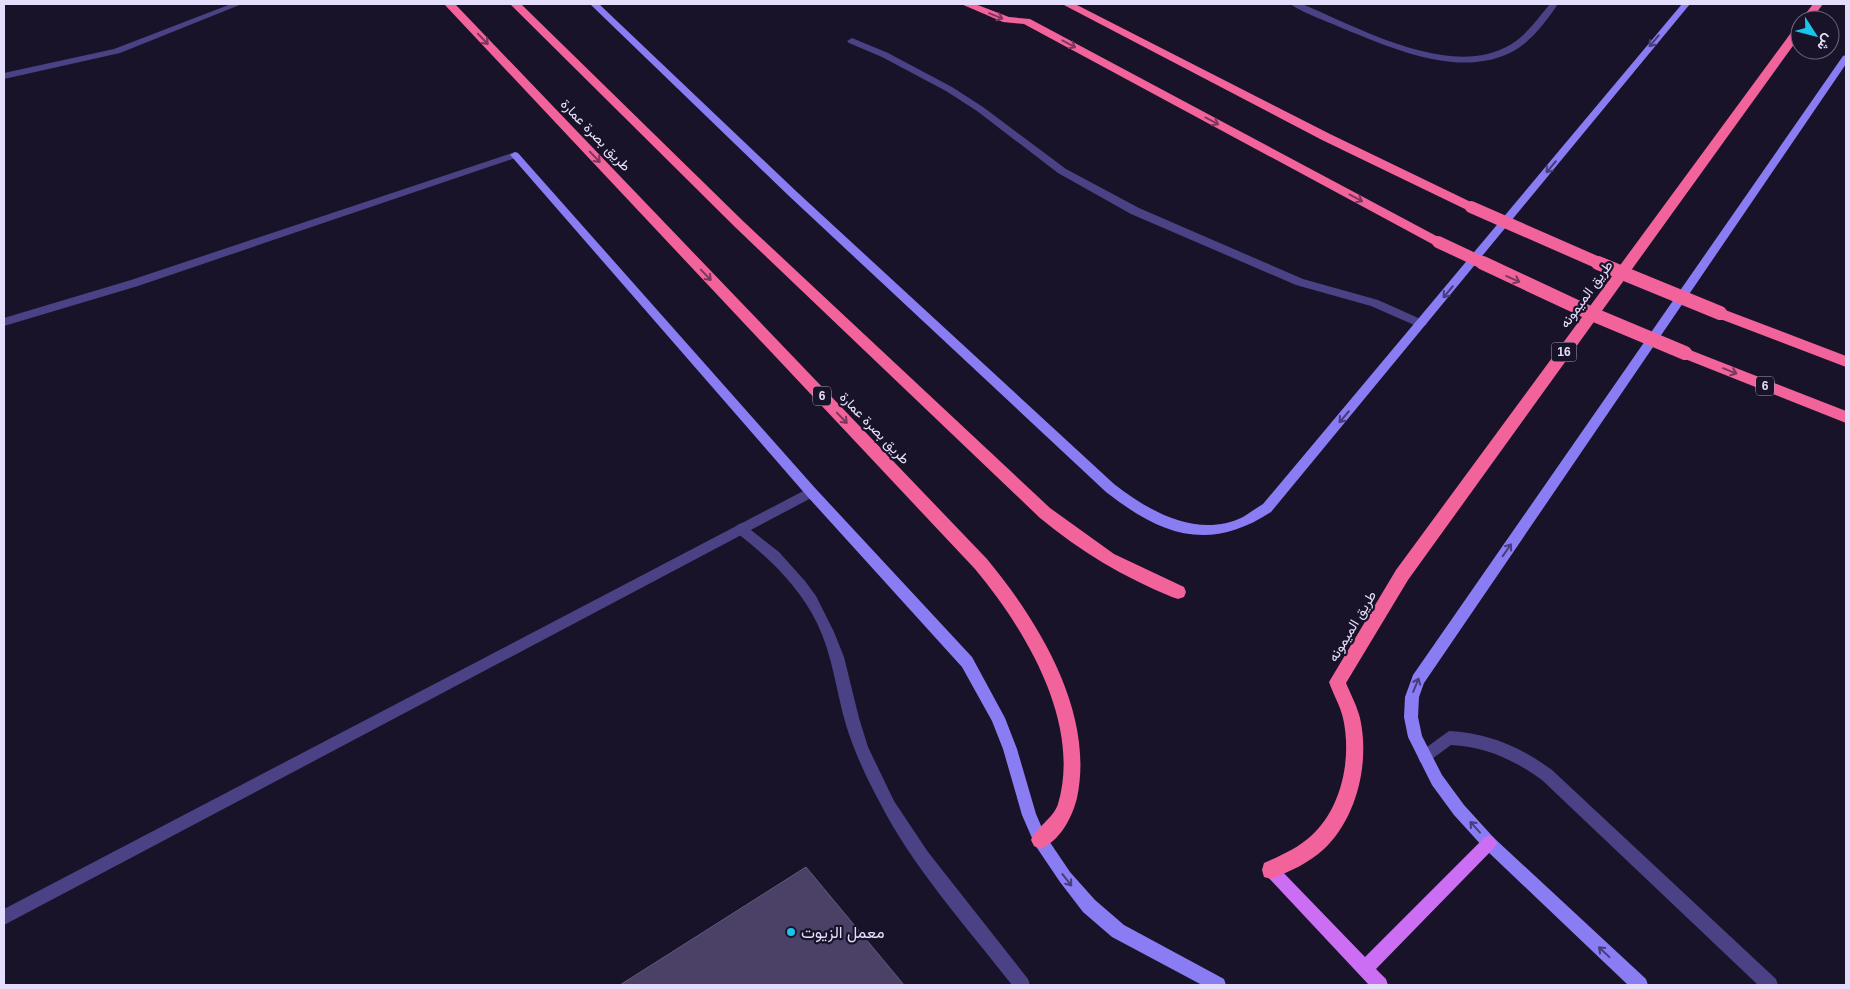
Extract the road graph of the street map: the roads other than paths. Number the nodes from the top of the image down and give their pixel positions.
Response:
1 (238, 4) edge
2 (449, 4) edge
3 (515, 4) edge
4 (594, 4) edge
5 (966, 4) edge
6 (1067, 4) edge
7 (1294, 4) edge
8 (1554, 4) edge
9 (1686, 4) edge
10 (852, 41) dead end
11 (1790, 42) edge
12 (1846, 58) edge
13 (4, 76) edge
14 (516, 155) joint
15 (4, 322) edge
16 (1421, 324) junction
17 (1846, 362) edge
18 (1846, 417) edge
19 (811, 492) junction
20 (742, 529) junction
21 (1178, 592) dead end
22 (1425, 757) junction
23 (1040, 840) junction
24 (1489, 843) junction
25 (1271, 870) joint
26 (4, 917) edge
27 (1365, 969) junction
28 (1022, 985) edge
29 (1218, 985) edge
30 (1380, 985) edge
31 (1640, 985) edge
32 (1770, 985) edge

1 - 13 street
2 -> 23 highway, طريق بصرة عمارة / 6
3 - 21 highway
16 -> 4 main road
5 -> 18 highway, 6, bridge
6 - 17 highway, bridge
7 - 8 street
9 -> 16 main road
10 - 16 street
11 - 25 highway, طريق الميمونه / 16
22 -> 12 main road
14 - 15 street
14 - 19 main road
19 - 20 street
19 - 23 main road
20 - 26 street
20 - 28 street
24 -> 22 main road
22 - 32 street
23 -> 29 main road
24 - 27 main road
31 -> 24 main road
25 - 27 main road
27 - 30 main road

